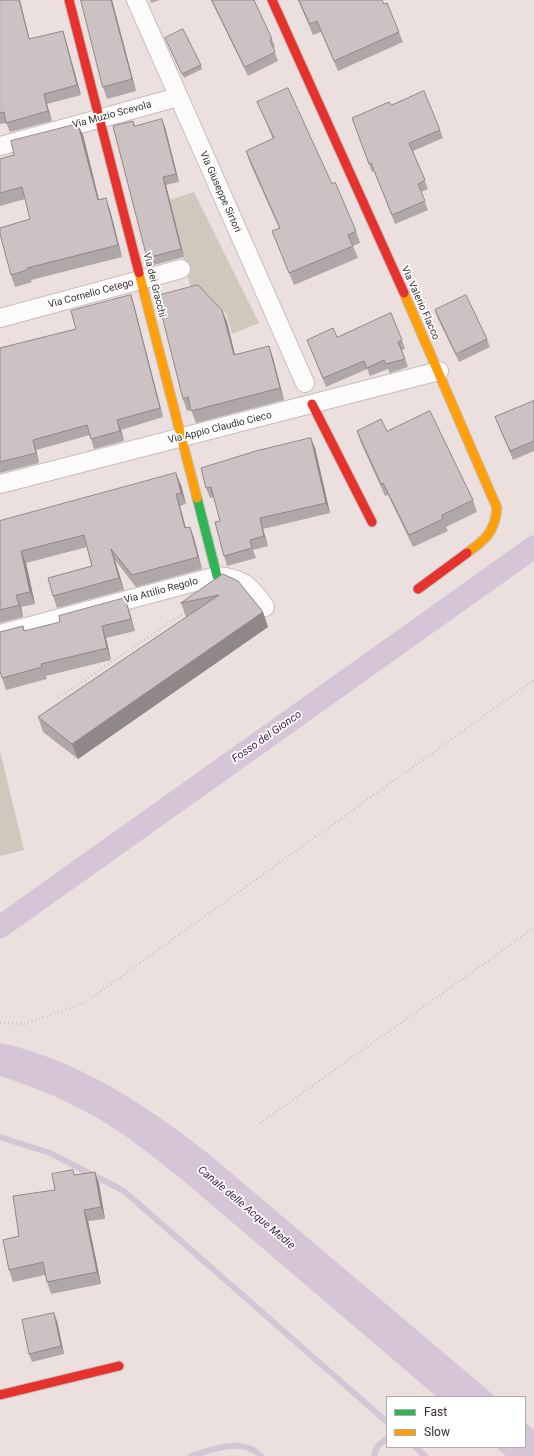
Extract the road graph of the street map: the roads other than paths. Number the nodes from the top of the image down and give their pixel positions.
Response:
1 (68, 0) edge
2 (136, 0) edge
3 (272, 0) edge
4 (178, 97) junction
5 (99, 119) junction
6 (0, 146) edge
7 (181, 269) dead end
8 (141, 280) junction
9 (0, 318) edge
10 (439, 371) junction
11 (305, 383) dead end
12 (312, 404) junction
13 (181, 437) junction
14 (0, 484) edge
15 (372, 522) dead end
16 (217, 576) junction
17 (418, 589) dead end
18 (265, 607) dead end
19 (0, 634) edge
20 (119, 1366) dead end
21 (0, 1395) edge

1 - 5 street, Via dei Gracchi
2 - 4 street, Via Giuseppe Sirtori
3 - 10 street, Via Valerio Flacco
4 - 5 street, Via Muzio Scevola
4 - 11 street, Via Giuseppe Sirtori
5 - 6 street, Via Muzio Scevola
5 - 8 street, Via dei Gracchi
7 - 8 street, Via Cornelio Cetego
8 - 9 street, Via Cornelio Cetego
8 - 13 street, Via dei Gracchi
10 - 12 street, Via Appio Claudio Cieco
10 - 17 street, Via Valerio Flacco
12 - 13 street, Via Appio Claudio Cieco
12 - 15 street
13 - 14 street, Via Appio Claudio Cieco
13 - 16 street, Via dei Gracchi
16 - 18 street, Via Attilio Regolo
16 - 19 street, Via Attilio Regolo
20 - 21 street

